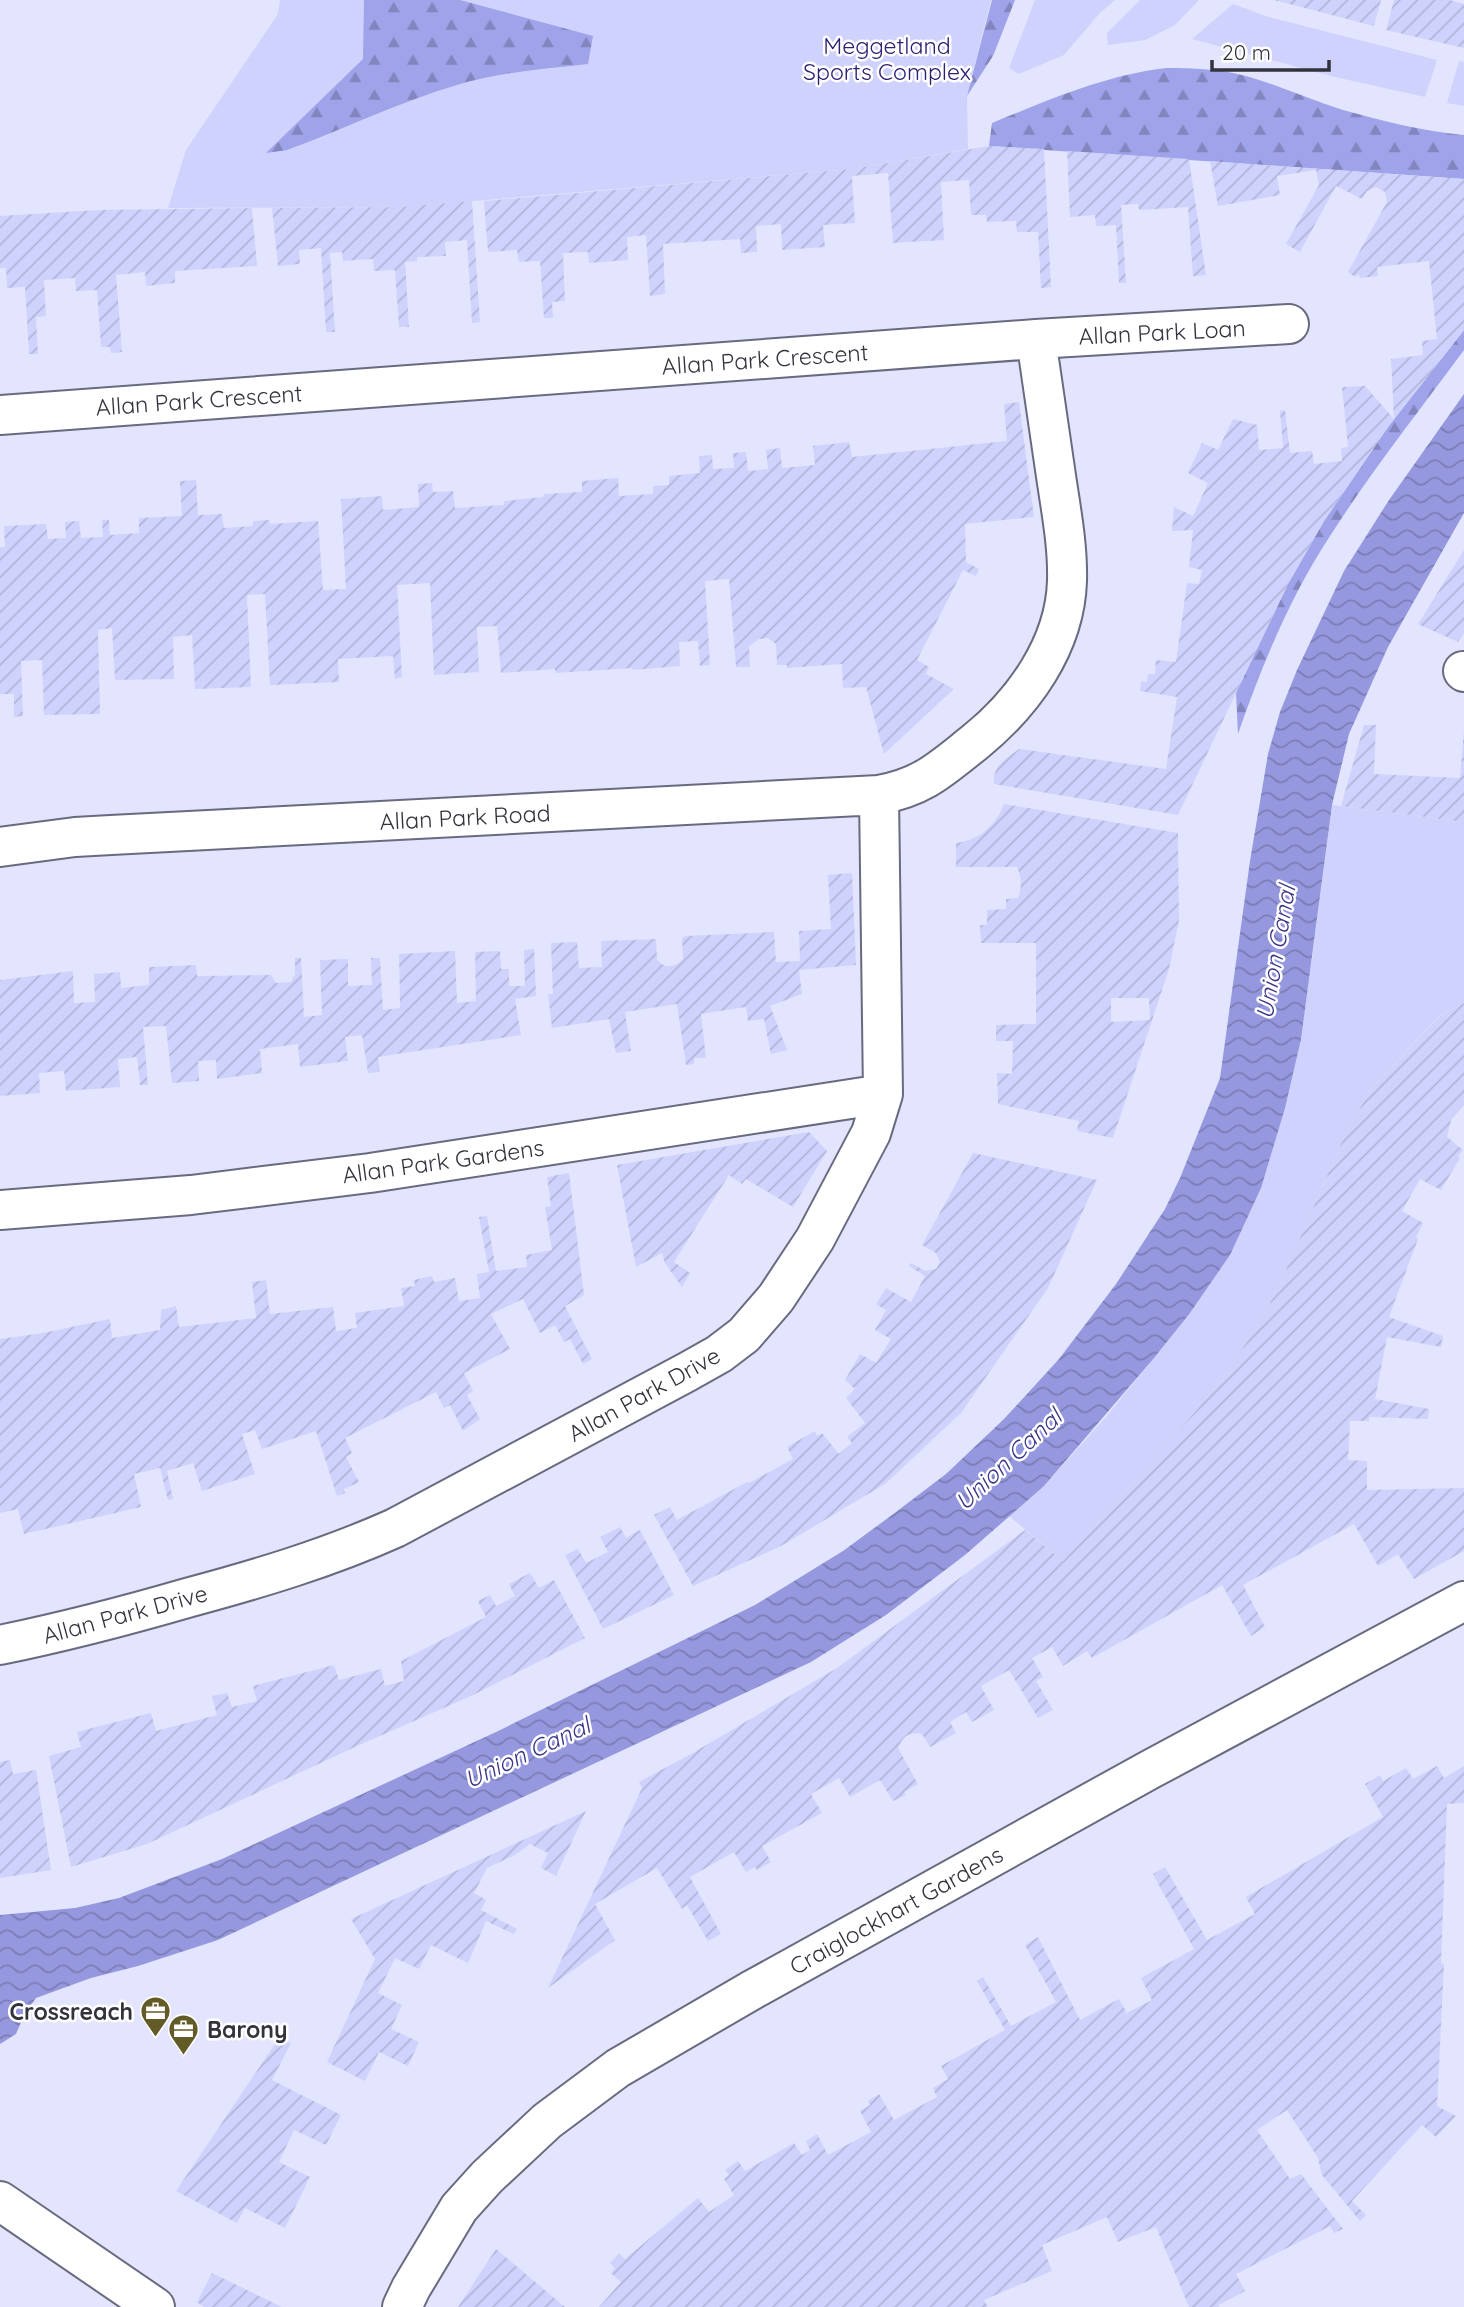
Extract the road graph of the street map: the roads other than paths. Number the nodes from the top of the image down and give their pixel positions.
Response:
1 (1289, 324) dead end
2 (1036, 339) junction
3 (0, 415) edge
4 (879, 795) junction
5 (0, 848) edge
6 (884, 1094) junction
7 (0, 1210) edge
8 (1464, 1601) edge
9 (0, 1645) edge
10 (0, 2202) edge
11 (155, 2307) edge
12 (402, 2307) edge

1 - 2 street, Allan Park Loan
2 - 3 street, Allan Park Crescent
2 - 4 street, Allan Park Road
4 - 5 street, Allan Park Road
4 - 6 street, Allan Park Drive
6 - 7 street, Allan Park Gardens
6 - 9 street, Allan Park Drive
8 - 12 street, Craiglockhart Gardens
10 - 11 street

